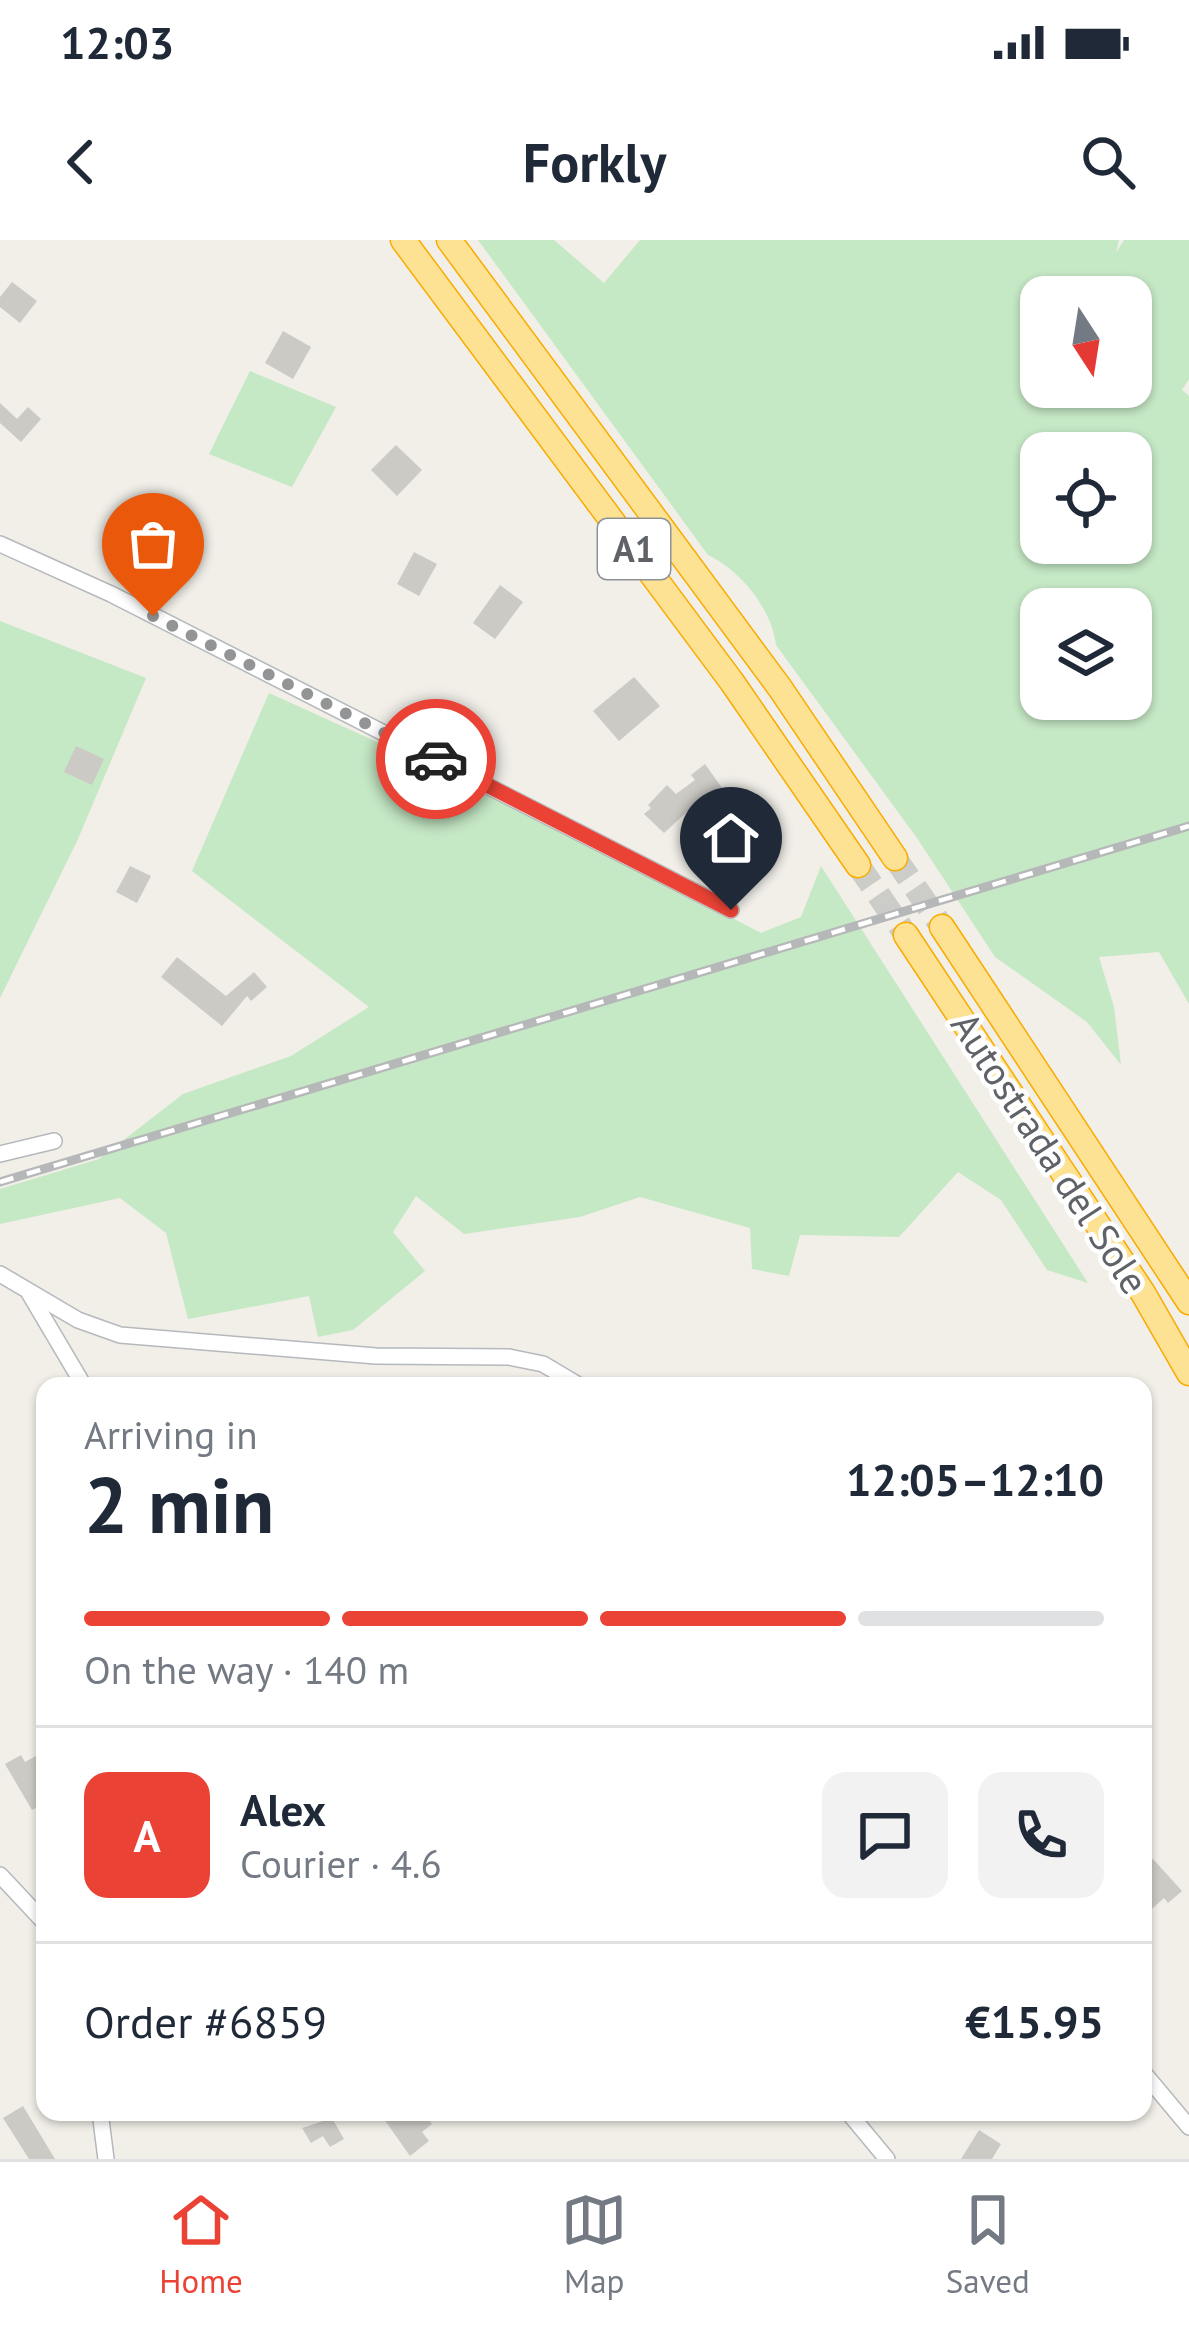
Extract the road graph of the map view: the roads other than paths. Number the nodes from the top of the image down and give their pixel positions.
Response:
1 (403, 240) edge
2 (449, 240) edge
3 (0, 544) edge
4 (895, 858) tunnel mouth
5 (858, 865) tunnel mouth
6 (731, 910) dead end
7 (942, 927) tunnel mouth
8 (906, 935) tunnel mouth
9 (54, 1141) dead end
10 (0, 1154) edge
11 (0, 1274) edge
12 (28, 1290) junction
13 (1189, 1303) edge
14 (1189, 1373) edge
15 (79, 1377) edge
16 (565, 1377) edge
17 (0, 1875) edge
18 (36, 1913) edge
19 (1152, 2083) edge
20 (101, 2121) edge
21 (855, 2121) edge
22 (1189, 2127) edge
23 (106, 2159) edge
24 (886, 2159) edge

1 - 5 highway, A1
2 - 4 highway, A1
3 - 6 street
7 - 13 highway, Autostrada del Sole
8 - 14 highway, Autostrada del Sole
9 - 10 street
11 - 12 street
12 - 15 street
12 - 16 street
17 - 18 street
19 - 22 street
20 - 23 street
21 - 24 street

